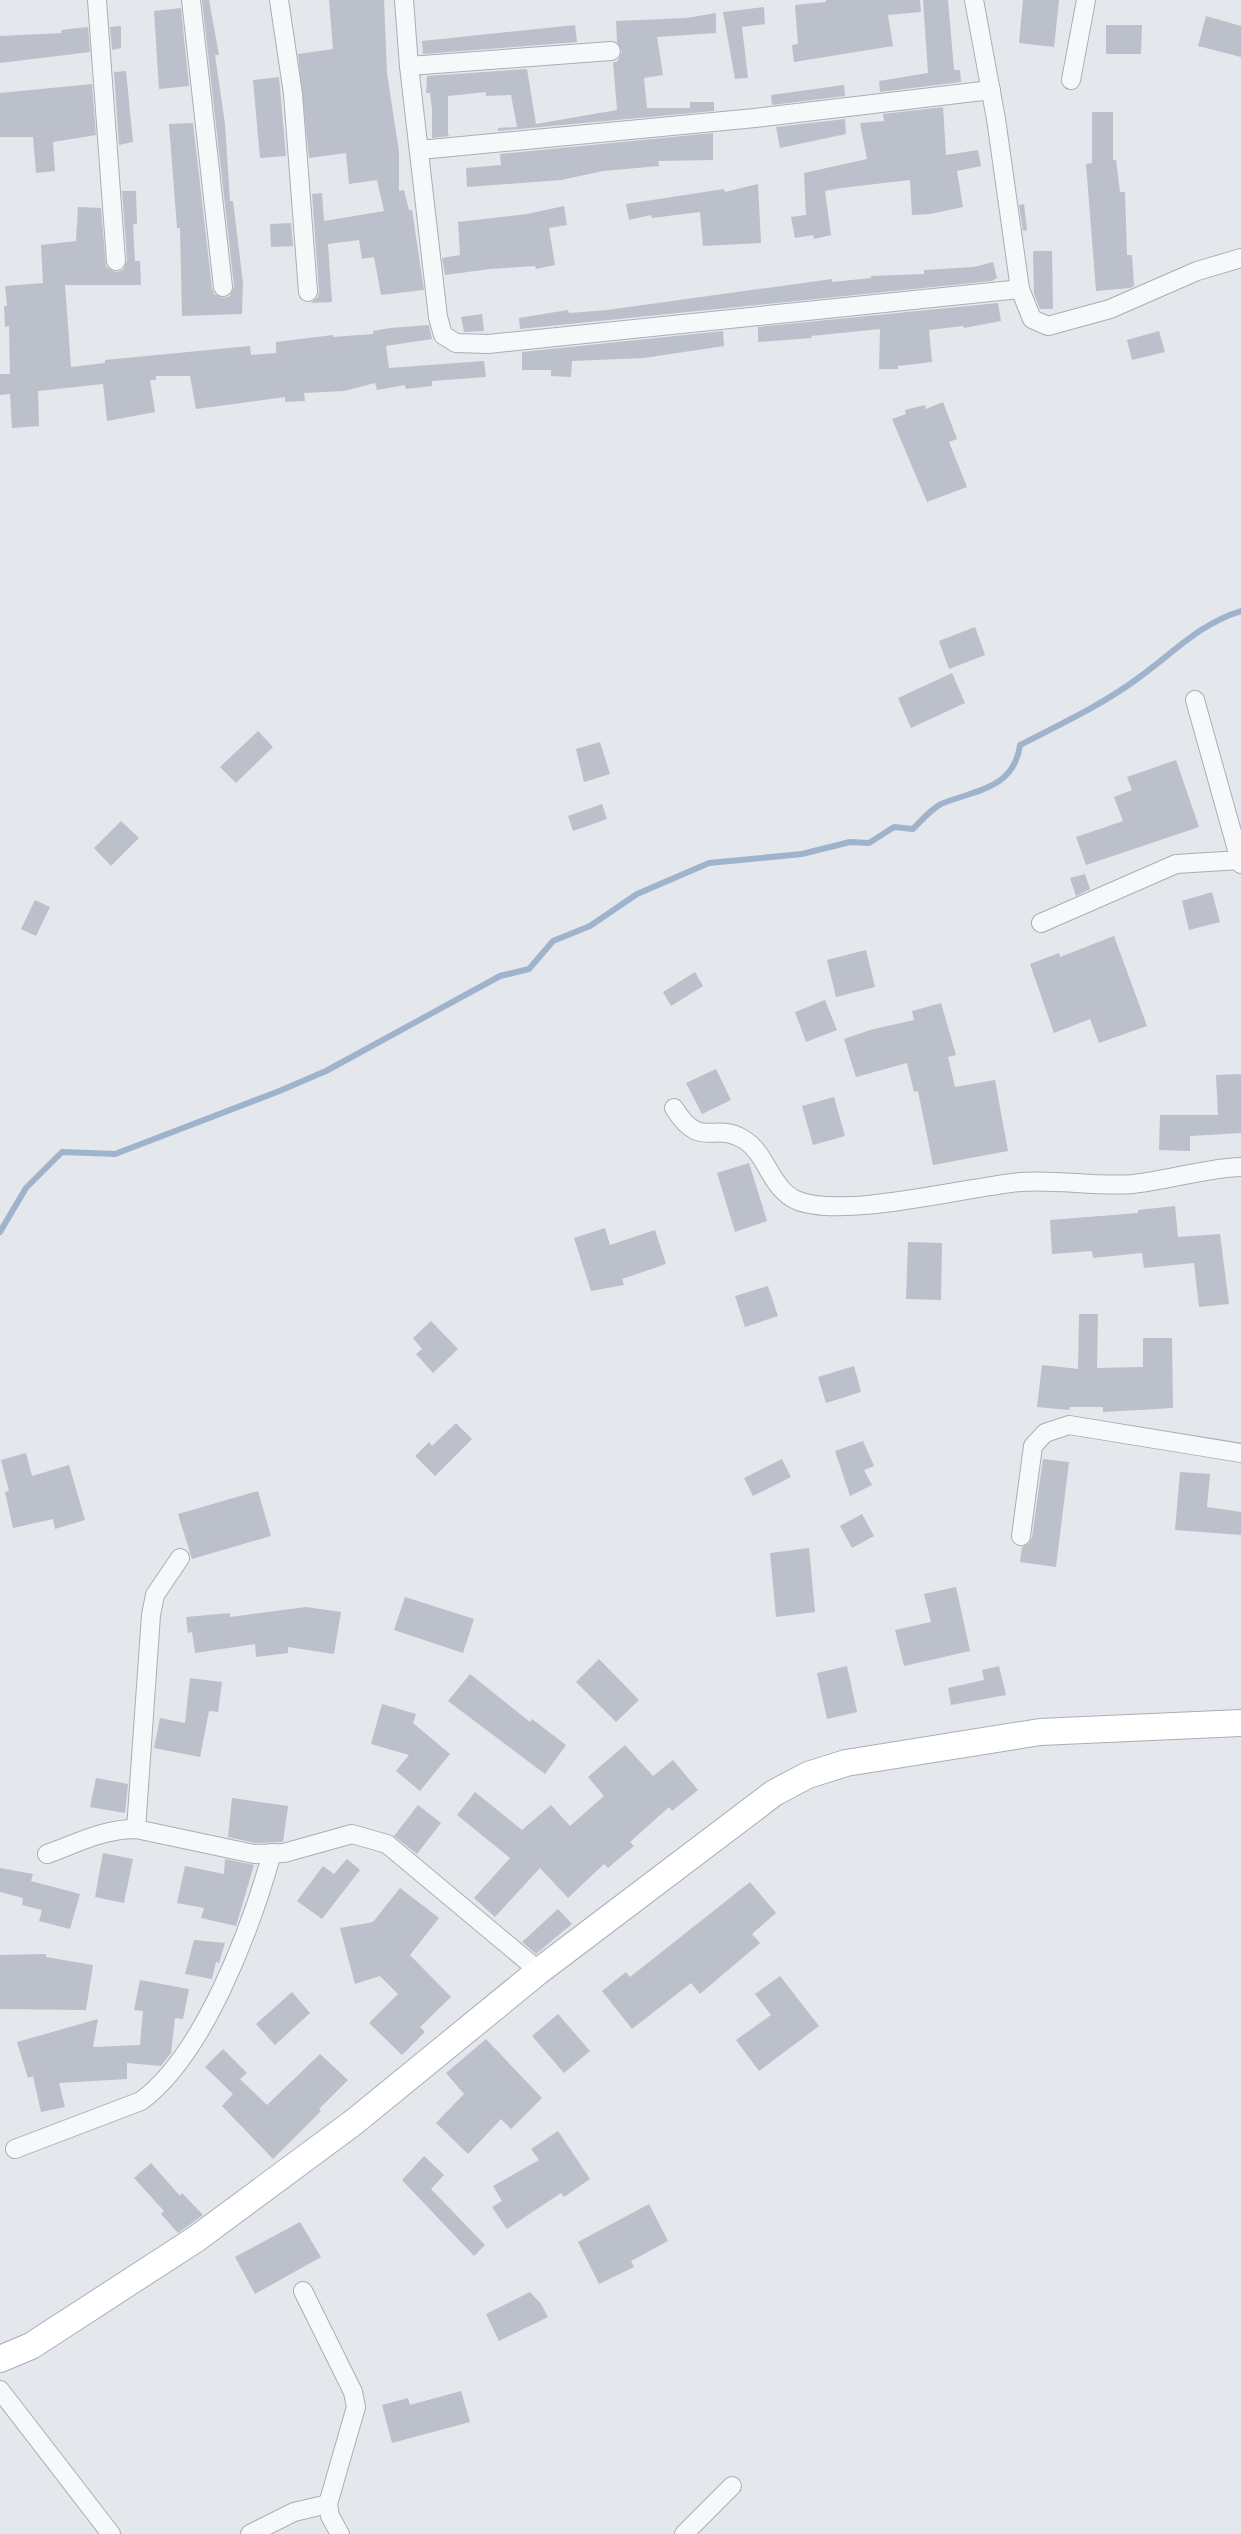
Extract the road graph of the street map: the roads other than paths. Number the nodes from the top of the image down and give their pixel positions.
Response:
1 (97, 0) edge
2 (191, 0) edge
3 (279, 0) edge
4 (404, 0) edge
5 (974, 0) edge
6 (1086, 0) edge
7 (611, 51) dead end
8 (409, 66) junction
9 (1071, 80) dead end
10 (991, 90) junction
11 (420, 150) junction
12 (1241, 258) edge
13 (116, 261) dead end
14 (223, 287) dead end
15 (1020, 289) junction
16 (308, 292) dead end
17 (1195, 700) dead end
18 (1241, 861) edge
19 (1041, 923) dead end
20 (674, 1108) dead end
21 (1241, 1167) edge
22 (1241, 1453) edge
23 (1021, 1536) dead end
24 (180, 1558) dead end
25 (1241, 1723) edge
26 (136, 1829) junction
27 (272, 1853) junction
28 (47, 1854) dead end
29 (539, 1971) junction
30 (15, 2150) dead end
31 (303, 2291) dead end
32 (0, 2359) edge
33 (0, 2390) edge
34 (732, 2486) dead end
35 (328, 2504) junction
36 (111, 2534) edge
37 (250, 2534) edge
38 (340, 2534) edge
39 (684, 2534) edge

1 - 13 street
2 - 14 street
3 - 16 street
4 - 8 street
5 - 10 street
6 - 9 street
7 - 8 street
8 - 11 street
10 - 11 street
10 - 15 street
11 - 15 street
12 - 15 street
17 - 18 street
18 - 19 street
20 - 21 street
22 - 23 street
24 - 26 street
25 - 29 street
26 - 27 street
26 - 28 street
27 - 29 street
27 - 30 street
29 - 32 street
31 - 35 street
33 - 36 street
34 - 39 street
35 - 37 street
35 - 38 street

